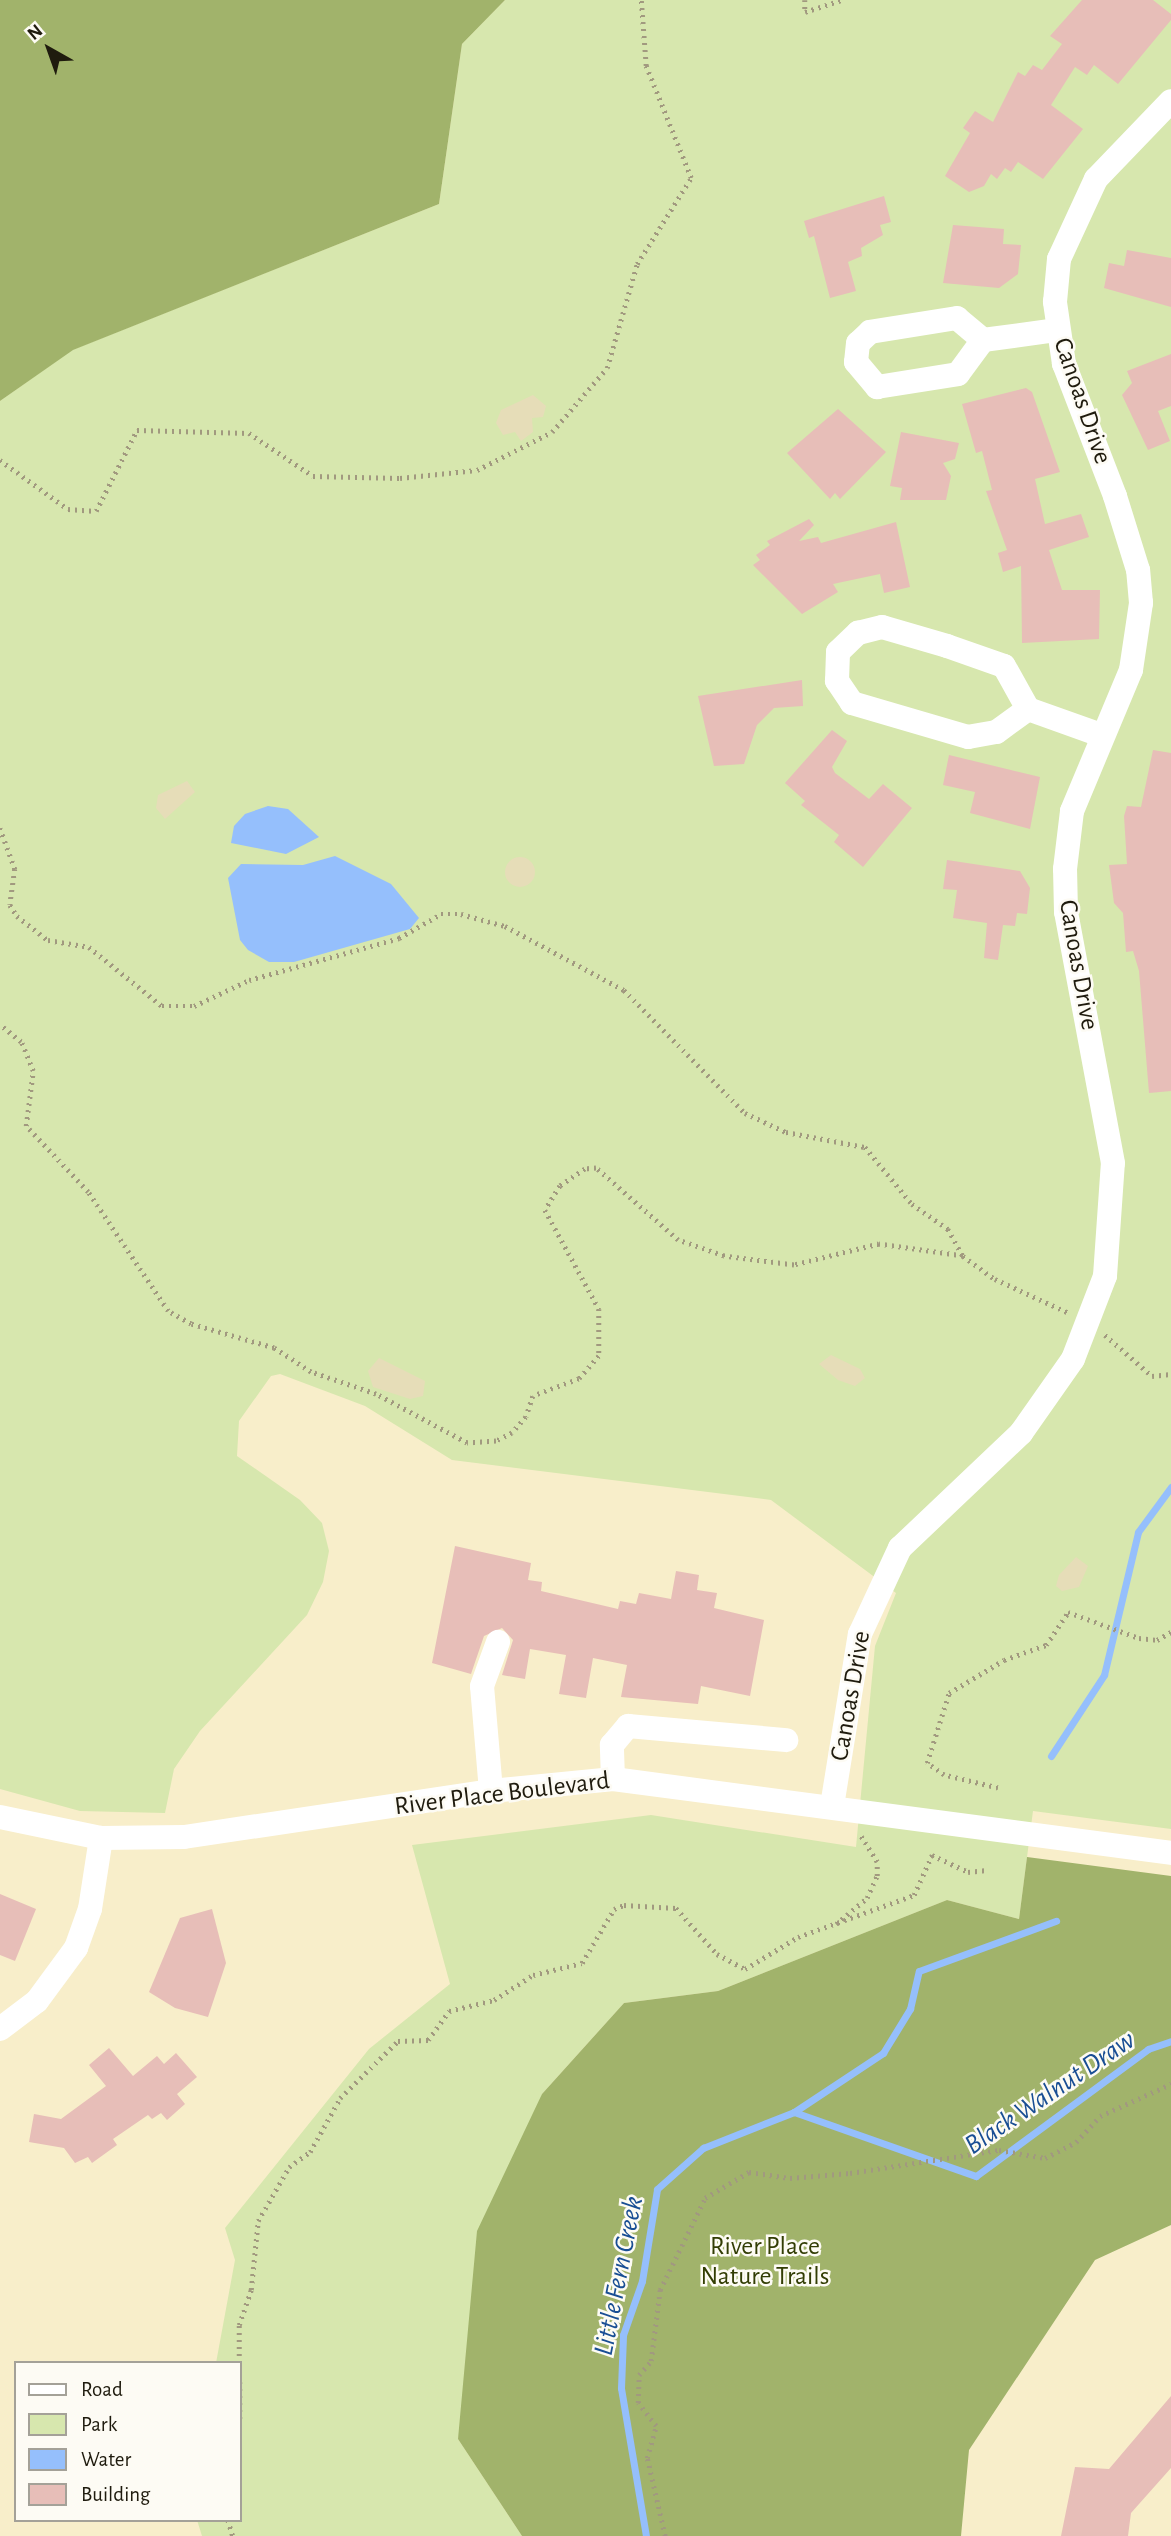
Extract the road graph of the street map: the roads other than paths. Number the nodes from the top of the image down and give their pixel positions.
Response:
1 (1171, 101) edge
2 (1058, 330) junction
3 (983, 340) junction
4 (1028, 709) junction
5 (1101, 735) junction
6 (498, 1642) dead end
7 (786, 1740) dead end
8 (613, 1779) junction
9 (491, 1791) junction
10 (840, 1808) junction
11 (0, 1817) edge
12 (102, 1838) junction
13 (1171, 1853) edge
14 (0, 2029) edge

1 - 2 street, Canoas Drive
2 - 3 street
2 - 5 street, Canoas Drive
3 - 3 street
4 - 4 street
4 - 5 street
5 - 10 street, Canoas Drive
6 - 9 street
7 - 8 street
8 - 9 street, River Place Boulevard
8 - 10 street, River Place Boulevard
9 - 12 street, River Place Boulevard
10 - 13 street, River Place Boulevard
11 - 12 street, River Place Boulevard
12 - 14 street

